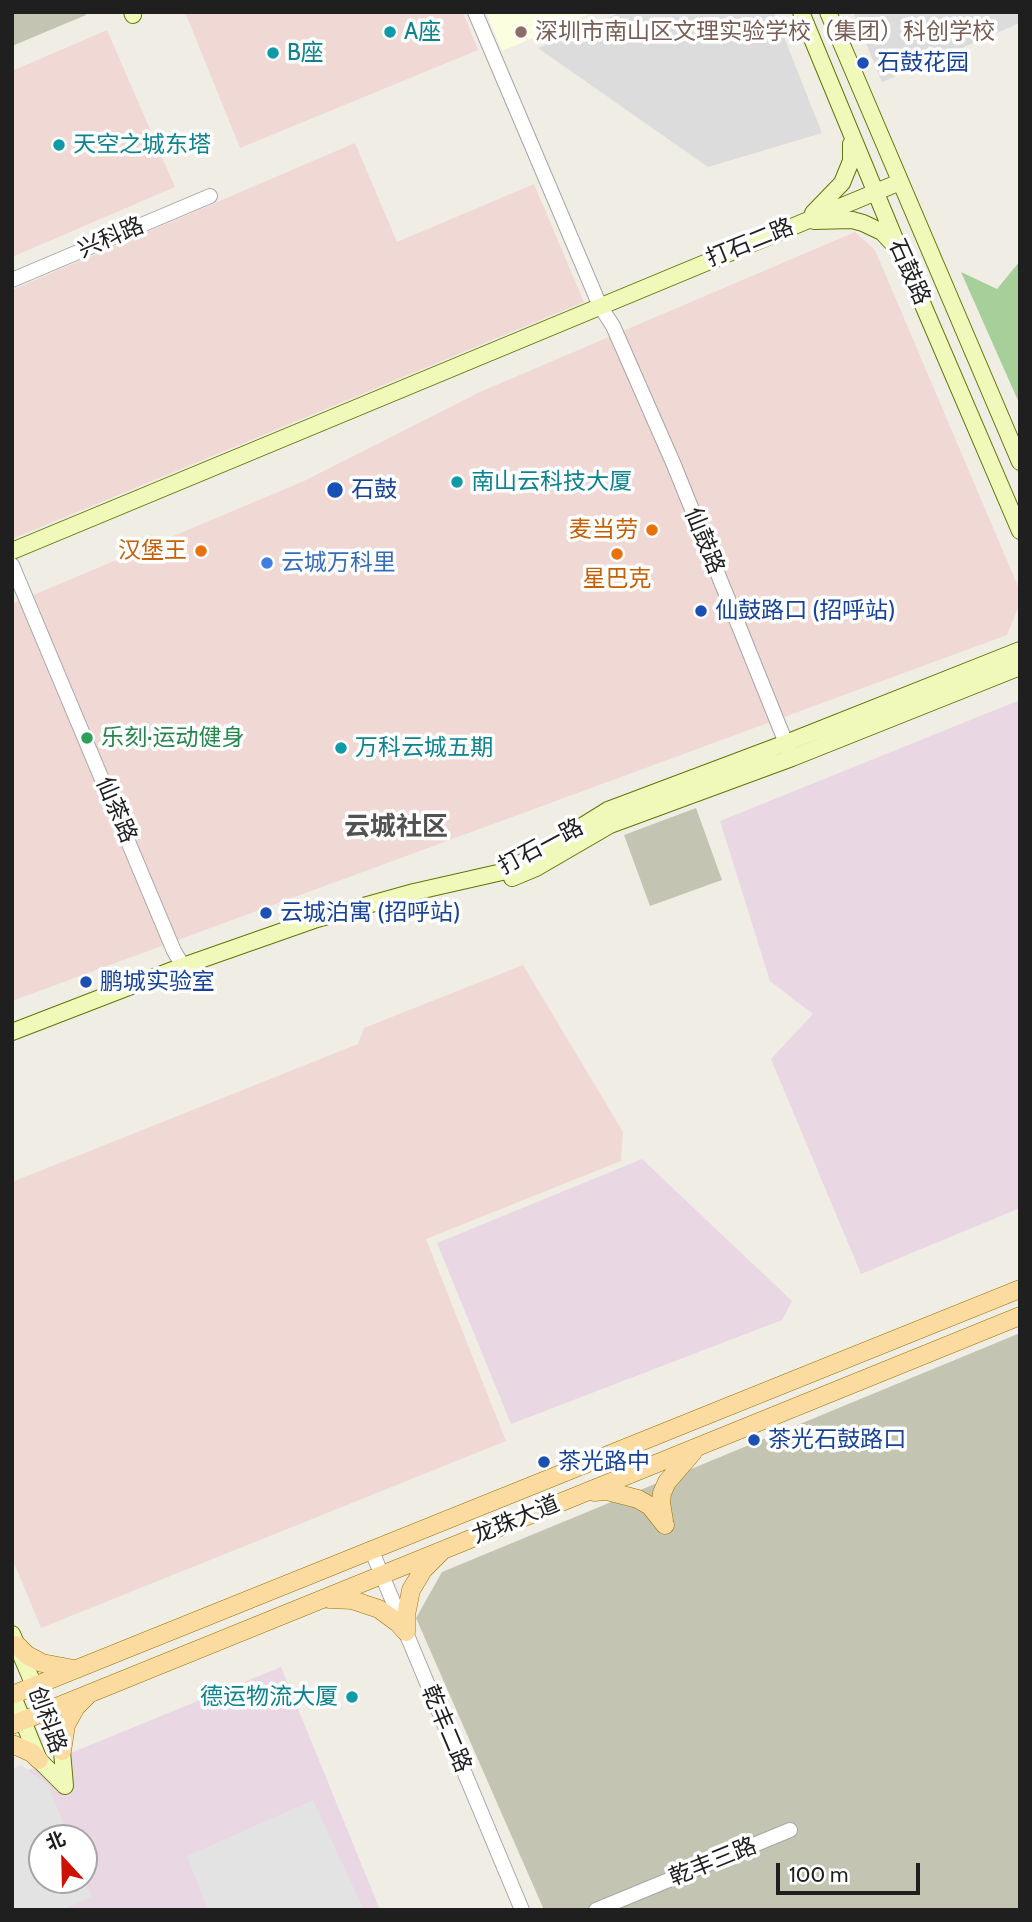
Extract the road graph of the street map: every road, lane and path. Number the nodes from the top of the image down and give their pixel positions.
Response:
1 (475, 12) edge
2 (801, 12) edge
3 (828, 12) edge
4 (848, 128) junction
5 (900, 182) junction
6 (875, 192) junction
7 (210, 196) dead end
8 (804, 221) junction
9 (902, 256) junction
10 (12, 280) edge
11 (600, 306) junction
12 (1020, 462) edge
13 (1020, 530) edge
14 (12, 551) edge
15 (12, 565) edge
16 (1016, 659) edge
17 (789, 750) junction
18 (186, 971) junction
19 (12, 1032) edge
20 (12, 1044) edge
21 (1020, 1289) edge
22 (1020, 1316) edge
23 (697, 1447) junction
24 (583, 1493) junction
25 (370, 1549) junction
26 (444, 1549) junction
27 (381, 1574) junction
28 (315, 1600) junction
29 (406, 1632) junction
30 (15, 1639) edge
31 (84, 1667) junction
32 (35, 1686) junction
33 (96, 1690) junction
34 (12, 1694) edge
35 (46, 1711) junction
36 (18, 1723) edge
37 (12, 1744) edge
38 (62, 1751) junction
39 (39, 1760) junction
40 (790, 1830) dead end
41 (522, 1910) edge
42 (596, 1910) edge

1 - 11 street, 仙鼓路
2 - 4 main road, 石鼓路
3 - 5 main road, 石鼓路
4 - 6 main road, 石鼓路
4 - 8 main road
5 - 6 main road, 打石二路
5 - 12 main road, 石鼓路
6 - 8 main road, 打石二路
6 - 9 main road, 石鼓路
7 - 10 street, 兴科路
8 - 9 main road
8 - 11 main road, 打石二路
9 - 13 main road, 石鼓路
11 - 14 main road, 打石二路
11 - 17 street, 仙鼓路
15 - 18 street, 仙茶路
16 - 17 main road, 打石一路
17 - 18 main road, 打石一路
18 - 19 main road, 打石一路
18 - 20 main road, 打石一路
21 - 25 main road, 龙珠大道
22 - 23 main road, 龙珠大道
23 - 24 main road, 龙珠大道
23 - 24 main road
24 - 26 main road, 龙珠大道
25 - 27 street, 乾丰二路
25 - 31 main road, 龙珠大道
26 - 27 main road, 龙珠大道
26 - 29 main road
27 - 28 main road, 龙珠大道
27 - 29 street, 乾丰二路
28 - 29 main road
28 - 33 main road, 龙珠大道
29 - 41 street, 乾丰二路
30 - 31 main road
30 - 32 main road, 创科路
31 - 32 main road, 龙珠大道
32 - 34 main road, 龙珠大道
32 - 35 main road, 创科路
33 - 35 main road, 龙珠大道
33 - 38 main road
34 - 36 main road, 创科路
35 - 36 main road, 龙珠大道
35 - 38 main road, 创科路
36 - 39 main road, 创科路
37 - 39 main road
38 - 39 main road, 创科路
40 - 42 street, 乾丰三路

